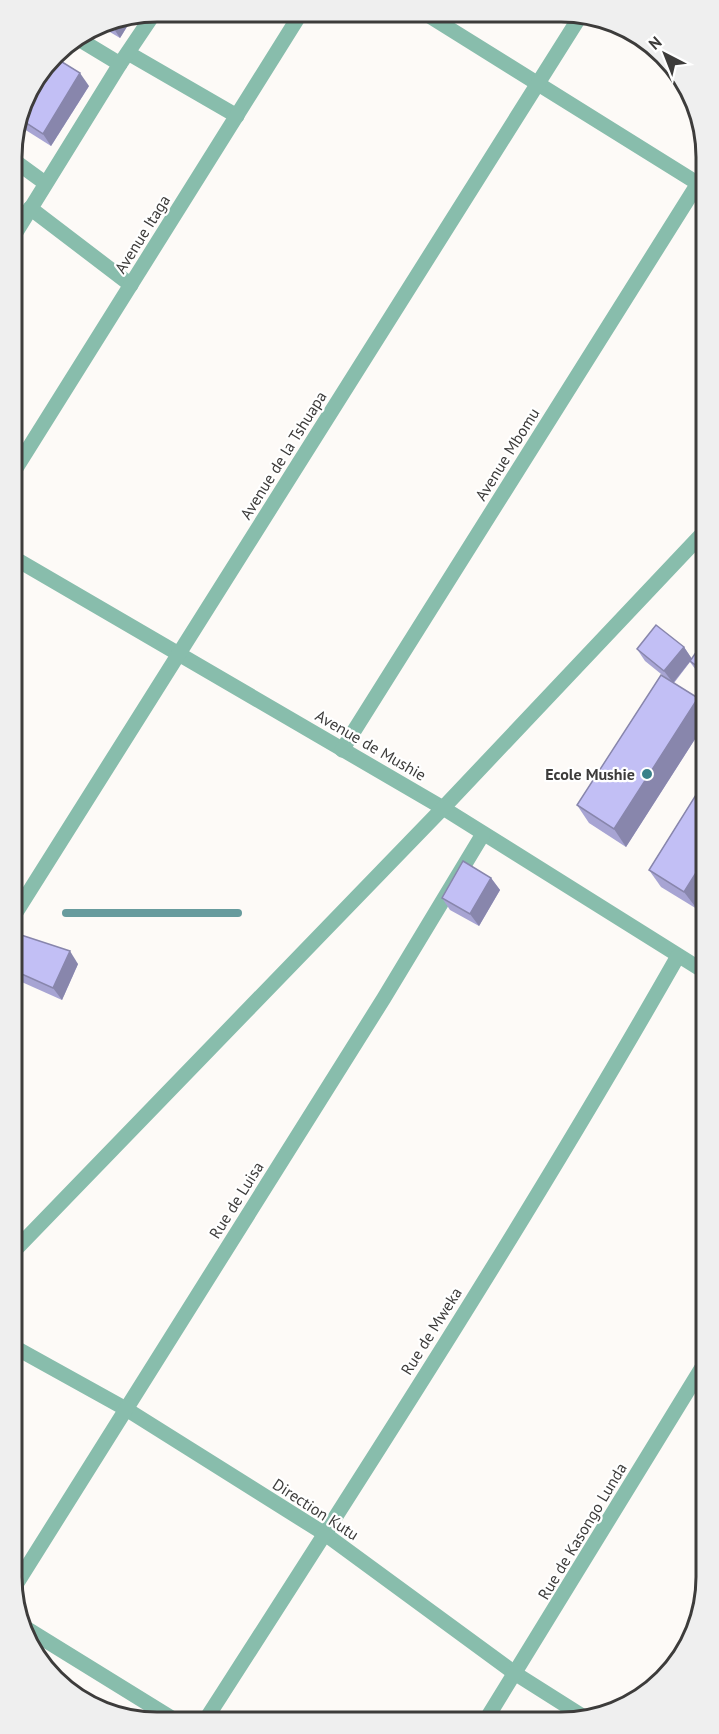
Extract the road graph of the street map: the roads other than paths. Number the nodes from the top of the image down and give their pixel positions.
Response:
1 (295, 22) edge
2 (439, 22) edge
3 (148, 23) edge
4 (576, 24) edge
5 (86, 43) edge
6 (124, 59) junction
7 (538, 84) junction
8 (237, 116) junction
9 (23, 167) edge
10 (696, 179) edge
11 (45, 183) junction
12 (696, 190) edge
13 (30, 208) junction
14 (23, 220) edge
15 (131, 285) junction
16 (23, 446) edge
17 (696, 540) edge
18 (23, 563) edge
19 (178, 655) junction
20 (342, 750) junction
21 (443, 808) junction
22 (483, 834) junction
23 (22, 902) edge
24 (678, 956) junction
25 (696, 967) edge
26 (22, 1243) edge
27 (22, 1351) edge
28 (696, 1377) edge
29 (126, 1409) junction
30 (325, 1534) junction
31 (22, 1575) edge
32 (36, 1635) edge
33 (516, 1674) junction
34 (575, 1711) edge
35 (162, 1712) edge
36 (211, 1712) edge
37 (491, 1712) edge

1 - 8 street, Avenue Itaga
2 - 7 street
3 - 6 street
4 - 7 street, Avenue de la Tshuapa
5 - 6 street
6 - 8 street
6 - 11 street
7 - 10 street
7 - 19 street, Avenue de la Tshuapa
8 - 15 street, Avenue Itaga
9 - 11 street
11 - 13 street
12 - 20 street, Avenue Mbomu
13 - 14 street
13 - 15 street
15 - 16 street, Avenue Itaga
17 - 21 street
18 - 19 street, Avenue de Mushie
19 - 20 street, Avenue de Mushie
19 - 23 street, Avenue de la Tshuapa
20 - 21 street, Avenue de Mushie
21 - 22 street, Avenue de Mushie
21 - 26 street
22 - 24 street, Avenue de Mushie
22 - 29 street, Rue de Luisa
24 - 25 street, Avenue de Mushie
24 - 30 street, Rue de Mweka
27 - 29 street, Direction Kutu
28 - 33 street, Rue de Kasongo Lunda
29 - 30 street, Direction Kutu
29 - 31 street, Rue de Luisa
30 - 33 street, Direction Kutu
30 - 36 street, Rue de Mweka
32 - 35 street
33 - 34 street, Direction Kutu
33 - 37 street, Rue de Kasongo Lunda

